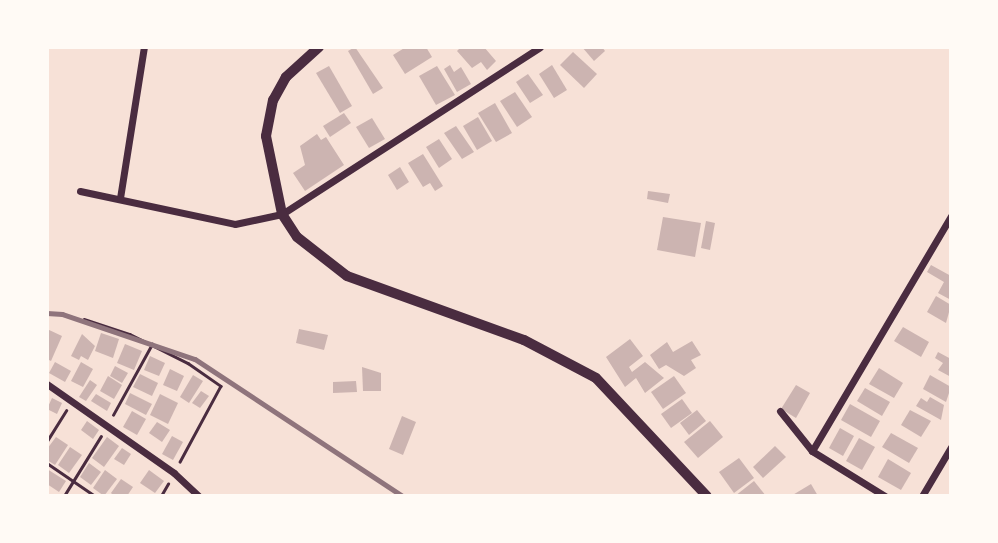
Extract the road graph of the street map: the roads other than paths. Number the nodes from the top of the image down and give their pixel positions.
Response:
1 (144, 47) edge
2 (319, 47) edge
3 (540, 47) edge
4 (80, 191) dead end
5 (120, 198) junction
6 (282, 214) junction
7 (951, 216) edge
8 (47, 384) edge
9 (780, 411) dead end
10 (951, 447) edge
11 (812, 451) junction
12 (199, 496) edge
13 (707, 496) edge
14 (885, 496) edge
15 (922, 496) edge

1 - 5 street
2 - 6 main road
3 - 6 street
4 - 5 street
5 - 6 street
6 - 13 main road
7 - 11 street
8 - 12 street
9 - 11 street
10 - 15 street
11 - 14 street

